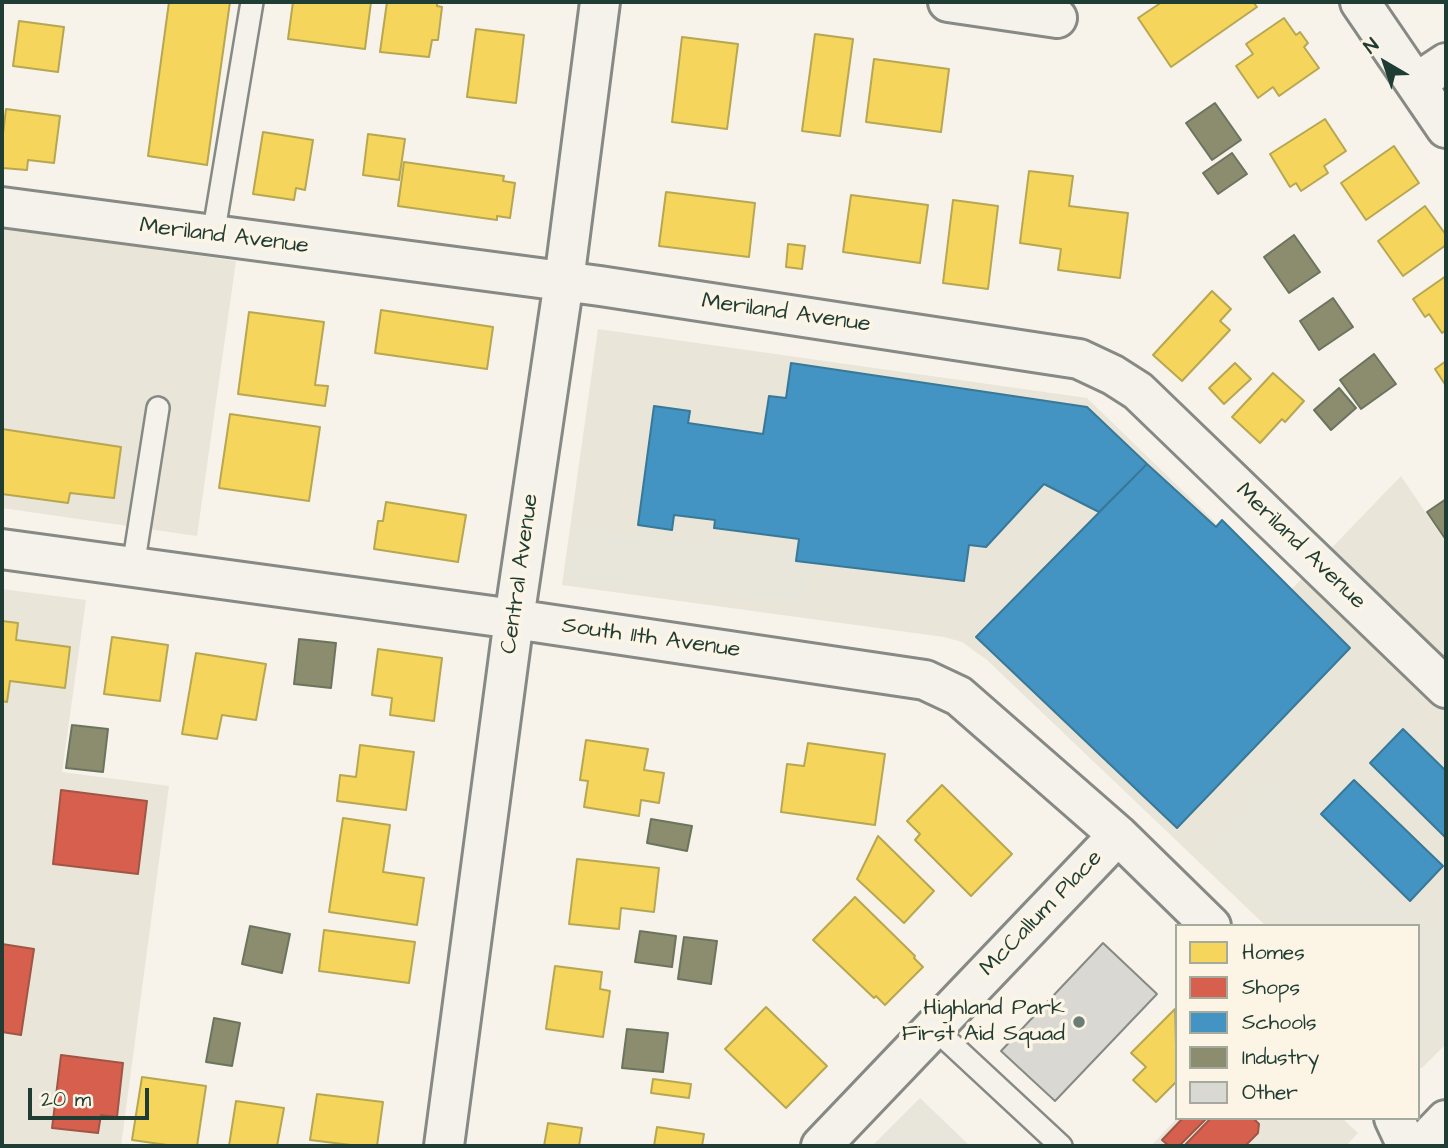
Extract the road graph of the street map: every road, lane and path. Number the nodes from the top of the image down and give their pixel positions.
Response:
1 (252, 2) edge
2 (600, 2) edge
3 (948, 2) edge
4 (1360, 2) edge
5 (1057, 18) dead end
6 (1431, 73) edge
7 (1446, 128) edge
8 (2, 207) edge
9 (213, 236) junction
10 (564, 281) junction
11 (158, 408) dead end
12 (2, 549) edge
13 (133, 567) junction
14 (514, 619) junction
15 (1446, 688) edge
16 (1118, 835) junction
17 (1209, 924) edge
18 (934, 1028) junction
19 (1395, 1120) edge
20 (1446, 1120) edge
21 (444, 1146) edge
22 (821, 1146) edge
23 (1061, 1146) edge
24 (1407, 1146) edge
25 (1421, 1146) edge

1 - 9 lane
2 - 10 street, Central Avenue
3 - 5 street
4 - 6 street
6 - 7 street
8 - 9 street, Meriland Avenue
9 - 10 street, Meriland Avenue
10 - 14 street, Central Avenue
10 - 15 street, Meriland Avenue
11 - 13 lane
12 - 13 street, South 11th Avenue
13 - 14 street, South 11th Avenue
14 - 16 street, South 11th Avenue
14 - 21 street, Central Avenue
16 - 17 street, South 11th Avenue
16 - 18 street, McCallum Place
18 - 22 street, McCallum Place
18 - 23 lane
19 - 24 street
20 - 25 street

